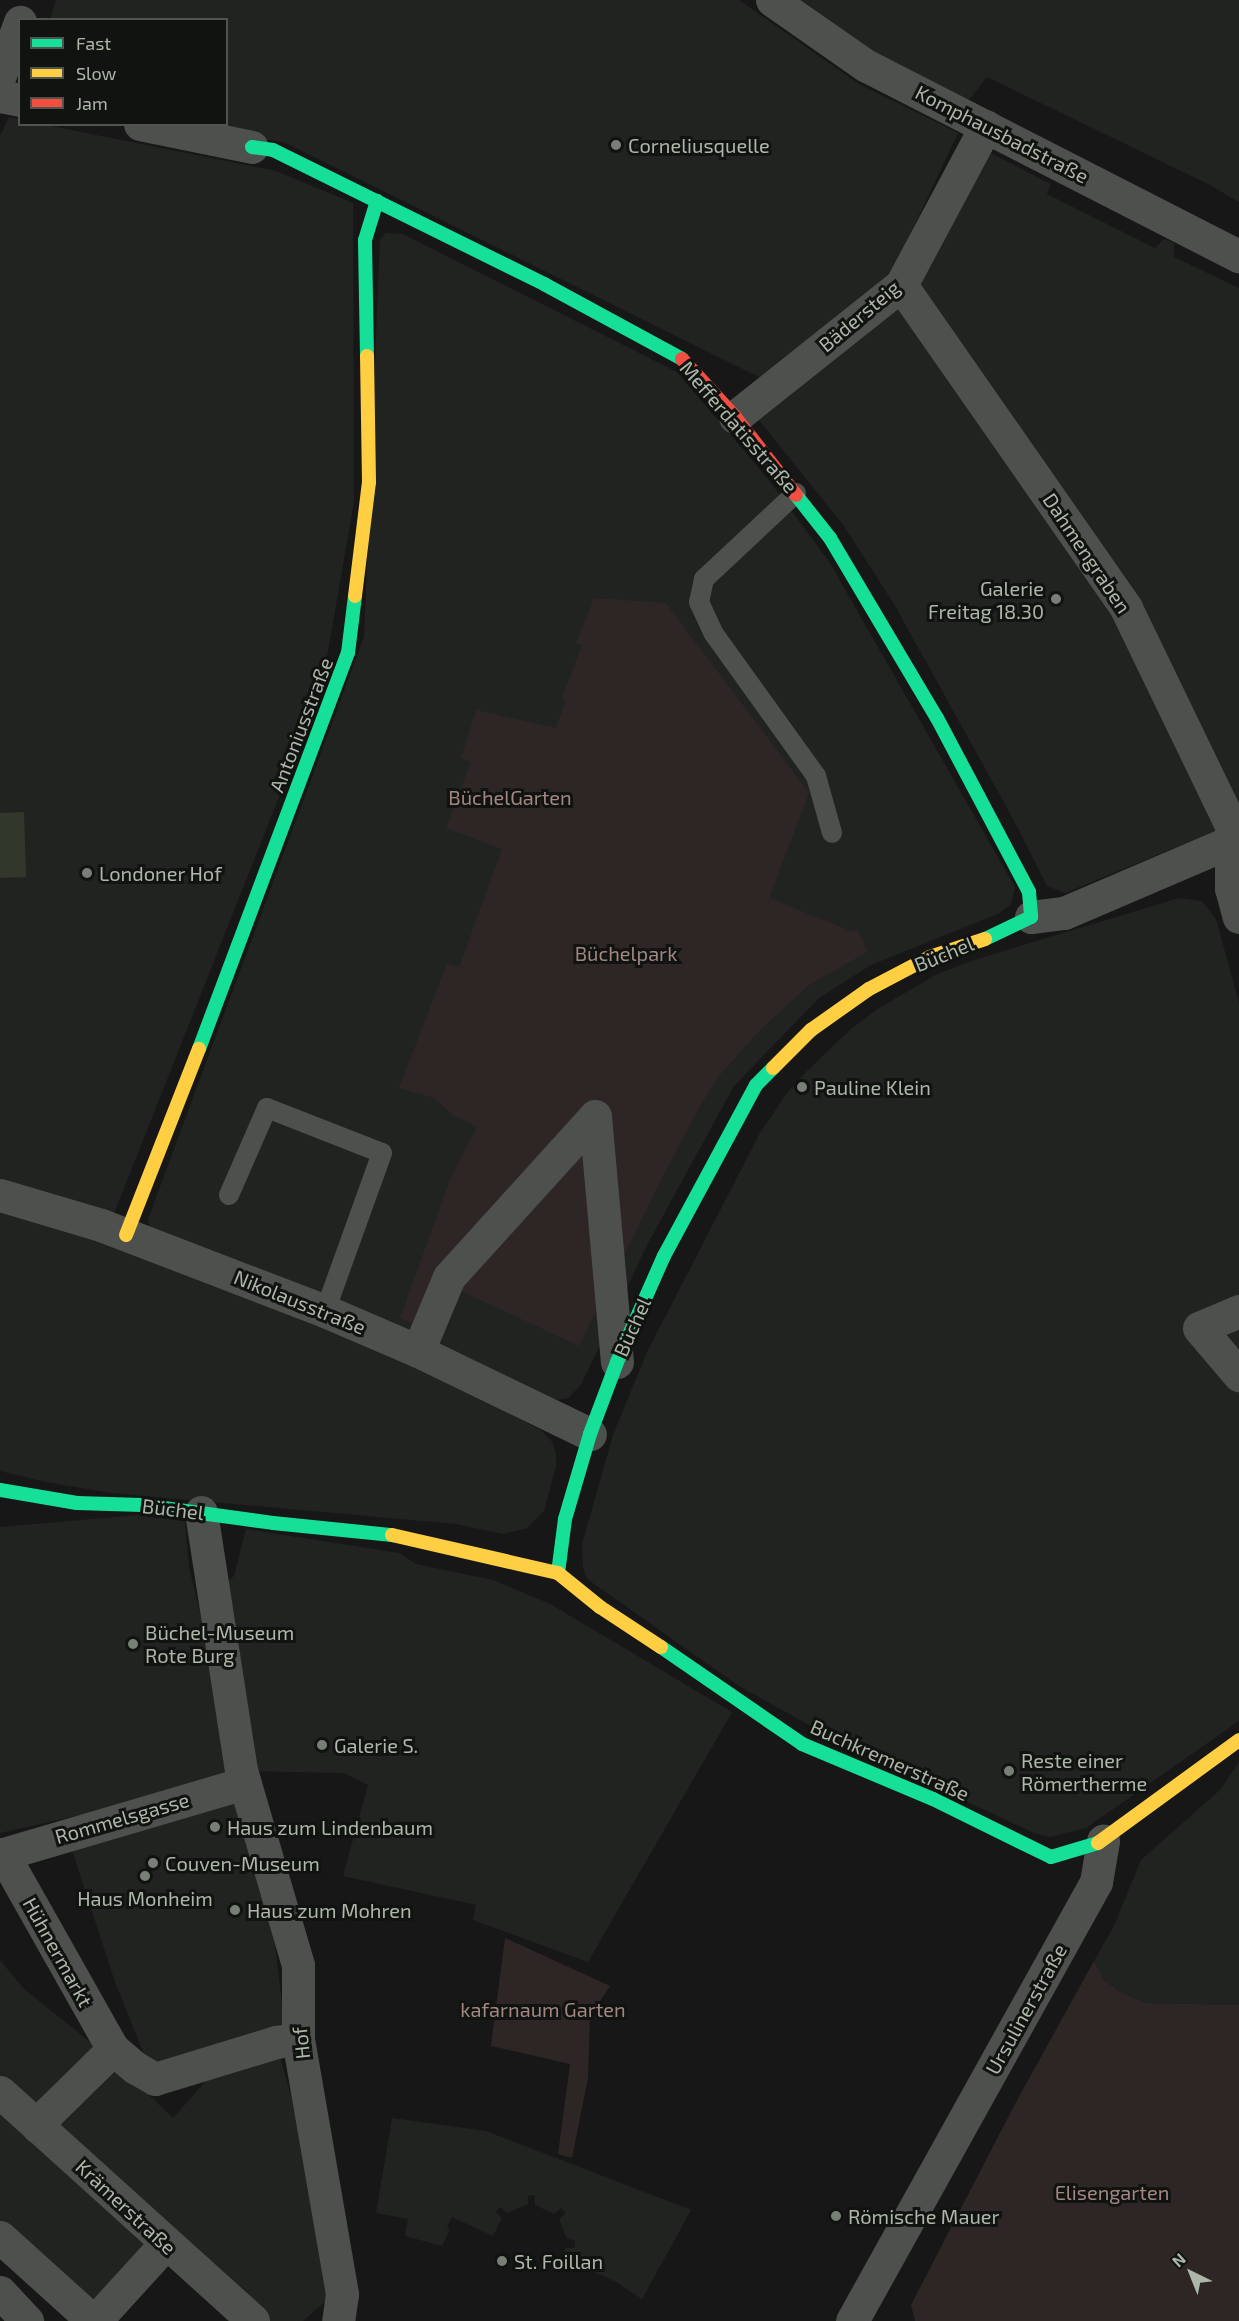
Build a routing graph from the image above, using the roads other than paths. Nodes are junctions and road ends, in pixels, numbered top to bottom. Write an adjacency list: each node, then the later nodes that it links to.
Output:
1 (28, 0): 3 (street)
2 (772, 0): 9 (street, Komphausbadstraße)
3 (21, 18)
4 (18, 26): 5 (street)
5 (0, 75)
6 (0, 96): 7 (street)
7 (18, 100)
8 (150, 126): 10 (street, Mefferdatisstraße)
9 (986, 126): 12 (street, Komphausbadstraße); 13 (street, Bädersteig)
10 (252, 147): 11 (street, Mefferdatisstraße)
11 (377, 201): 14 (street, Mefferdatisstraße); 22 (street, Antoniusstraße)
12 (1239, 256)
13 (901, 285): 14 (street, Bädersteig); 17 (street, Dahmengraben)
14 (735, 417): 15 (street, Mefferdatisstraße)
15 (796, 493): 16 (lane); 18 (street, Mefferdatisstraße)
16 (832, 833)
17 (1235, 840): 18 (street, Büchel); 19 (street, Dahmengraben)
18 (1031, 917): 26 (street, Büchel)
19 (1239, 917)
20 (229, 1195): 23 (lane)
21 (0, 1196): 22 (street, Nikolausstraße)
22 (126, 1234): 23 (street, Nikolausstraße)
23 (325, 1311): 25 (street, Nikolausstraße)
24 (1239, 1311): 27 (street)
25 (418, 1351): 26 (street); 28 (street, Nikolausstraße)
26 (617, 1362): 28 (street, Büchel)
27 (1239, 1375)
28 (590, 1434): 31 (street, Büchel)
29 (0, 1490): 30 (street, Büchel)
30 (201, 1512): 31 (street, Büchel); 33 (street, Hof)
31 (558, 1573): 34 (street, Buchkremerstraße)
32 (1239, 1740): 34 (street)
33 (243, 1777): 35 (street, Rommelsgasse); 36 (street, Hof)
34 (1103, 1841): 47 (street, Ursulinerstraße)
35 (1, 1854): 37 (street, Hühnermarkt)
36 (298, 2039): 37 (street); 46 (street, Hof)
37 (113, 2049): 39 (street)
38 (0, 2092): 39 (street, Krämerstraße)
39 (38, 2127): 41 (street, Krämerstraße)
40 (0, 2237): 44 (street)
41 (165, 2244): 44 (street); 45 (street, Krämerstraße)
42 (0, 2292): 43 (street)
43 (27, 2321)
44 (94, 2321)
45 (252, 2321)
46 (338, 2321)
47 (852, 2321)

